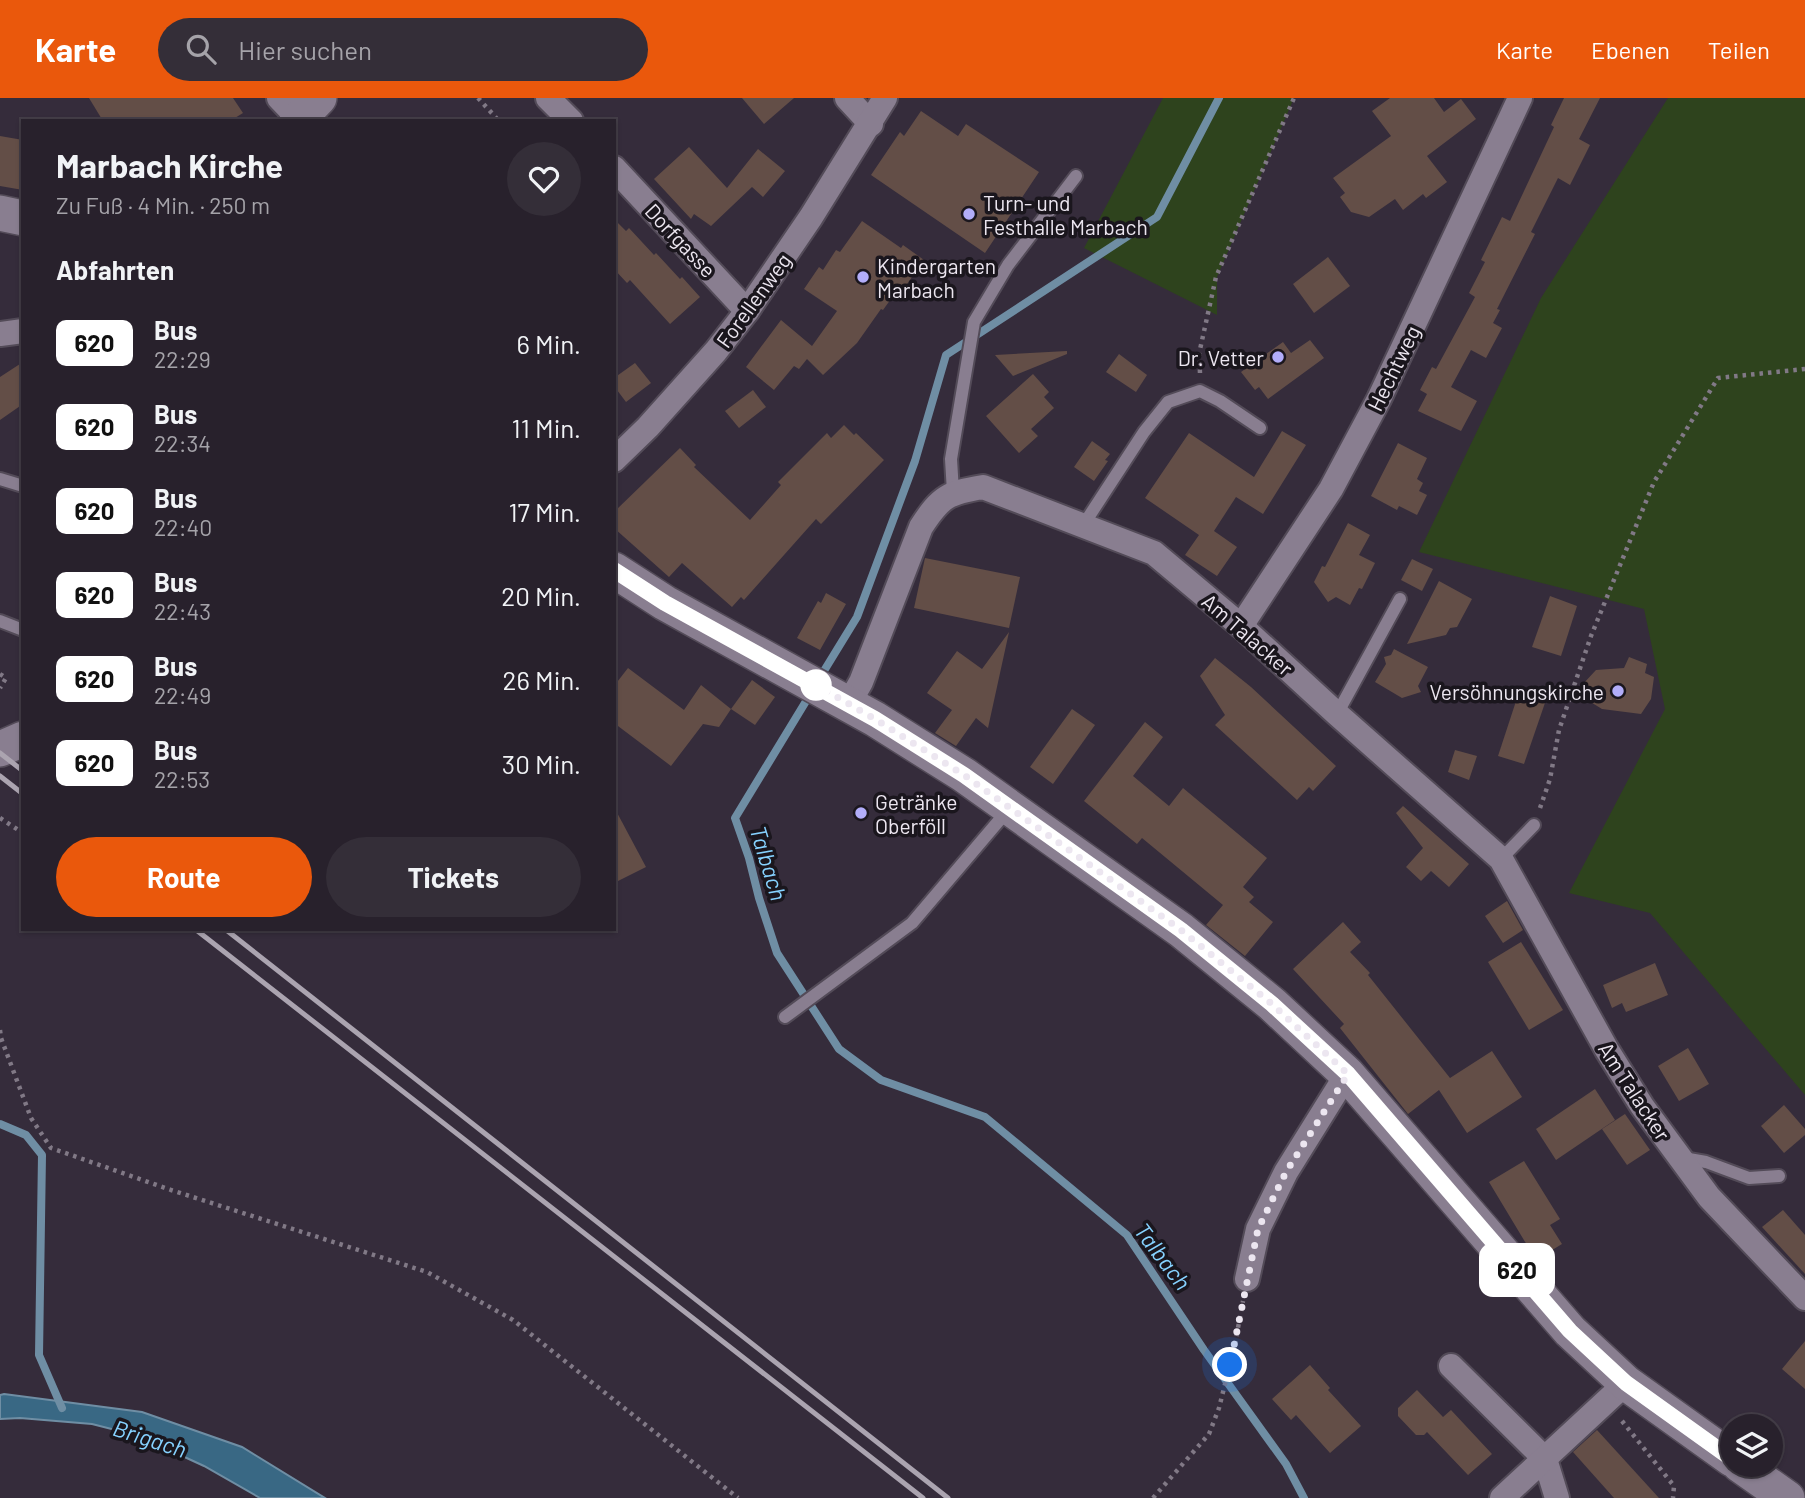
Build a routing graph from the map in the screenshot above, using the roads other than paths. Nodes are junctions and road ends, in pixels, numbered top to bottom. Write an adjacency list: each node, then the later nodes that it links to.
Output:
1 (548, 98): 5 (street)
2 (847, 98): 6 (street)
3 (886, 98): 6 (street, Forellenweg)
4 (1520, 98): 23 (street, Hechtweg)
5 (568, 119)
6 (871, 124): 11 (street, Forellenweg)
7 (616, 170): 11 (street, Dorfgasse)
8 (1076, 176): 18 (lane)
9 (0, 213): 10 (main road)
10 (21, 218)
11 (747, 311): 15 (street, Forellenweg)
12 (21, 331): 13 (street)
13 (0, 334)
14 (1260, 428): 19 (lane)
15 (616, 458)
16 (0, 479): 17 (lane)
17 (21, 485)
18 (953, 492): 19 (street, Am Talacker); 25 (street)
19 (1084, 524): 23 (street, Am Talacker)
20 (616, 571): 25 (main road)
21 (1400, 599): 26 (lane)
22 (0, 621): 24 (lane)
23 (1241, 626): 26 (street, Am Talacker)
24 (21, 629)
25 (825, 690): 29 (main road)
26 (1337, 714): 31 (street, Am Talacker)
27 (21, 739): 28 (main road)
28 (0, 749)
29 (1010, 807): 32 (lane); 33 (main road)
30 (1534, 825): 31 (lane)
31 (1501, 859): 34 (street, Am Talacker)
32 (789, 1014)
33 (1348, 1074): 36 (street); 39 (main road)
34 (1680, 1158): 35 (lane); 37 (street, Am Talacker)
35 (1779, 1176)
36 (1247, 1279)
37 (1805, 1298)
38 (1451, 1366): 41 (street)
39 (1616, 1392): 40 (main road); 41 (street)
40 (1720, 1452)
41 (1545, 1458): 43 (street); 44 (street)
42 (1757, 1477): 45 (main road)
43 (1502, 1498)
44 (1557, 1498)
45 (1787, 1498)

